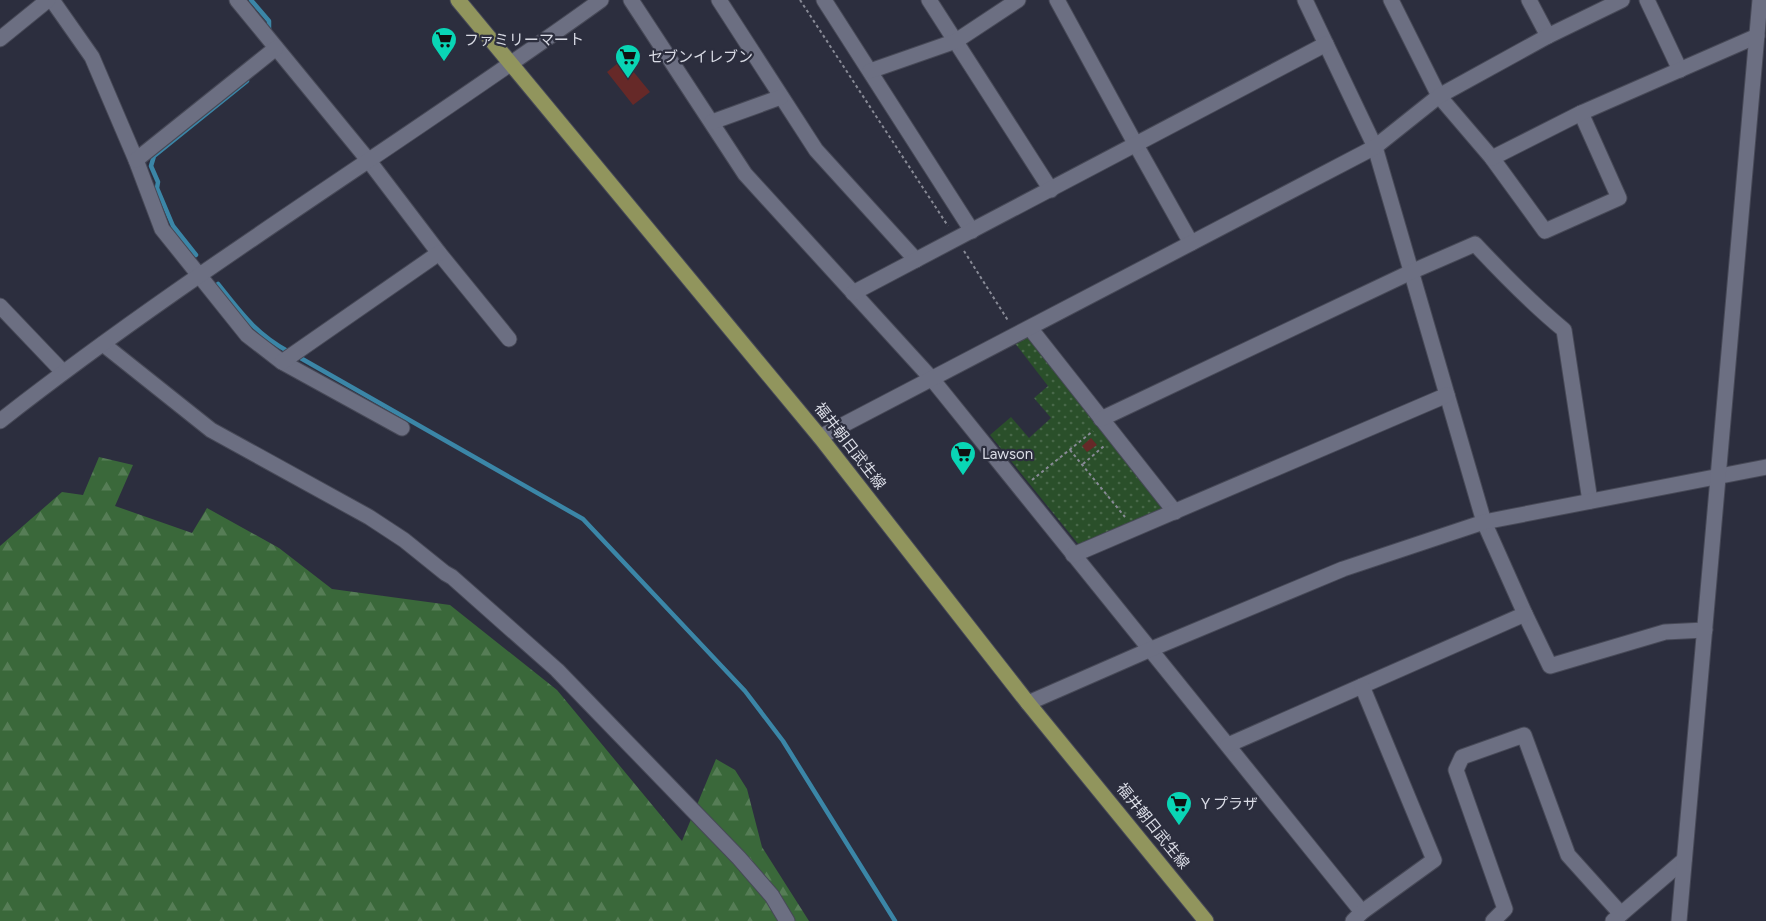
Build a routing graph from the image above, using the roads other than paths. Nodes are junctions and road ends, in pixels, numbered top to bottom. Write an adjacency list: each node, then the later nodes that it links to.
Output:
1 (50, 0): 19 (street); 33 (street)
2 (237, 0): 22 (street)
3 (458, 0): 23 (main road, 福井朝日武生線)
4 (601, 0): 23 (street)
5 (632, 0): 29 (street)
6 (718, 0): 27 (street)
7 (824, 0): 24 (street)
8 (929, 0): 20 (street)
9 (1018, 0): 20 (street)
10 (1058, 0): 30 (street)
11 (1305, 0): 21 (street)
12 (1391, 0): 26 (street)
13 (1529, 0): 17 (street)
14 (1622, 0): 17 (street)
15 (1647, 0): 25 (street)
16 (1760, 0): 18 (street)
17 (1548, 36): 26 (street)
18 (1757, 36): 25 (street); 56 (street)
19 (0, 39)
20 (956, 41): 24 (street); 35 (street)
21 (1326, 44): 30 (street); 31 (street)
22 (276, 48): 33 (street); 34 (street)
23 (512, 64): 34 (street); 54 (main road, 福井朝日武生線)
24 (870, 70): 36 (street)
25 (1680, 70): 28 (street)
26 (1440, 96): 31 (street); 32 (street)
27 (781, 97): 29 (street); 39 (street)
28 (1581, 113): 32 (street); 32 (street)
29 (712, 122): 42 (street)
30 (1136, 145): 35 (street); 37 (street)
31 (1375, 147): 37 (street); 40 (street)
32 (1492, 158)
33 (136, 160): 41 (street)
34 (369, 161): 38 (street); 41 (street)
35 (1051, 190): 36 (street)
36 (972, 231): 39 (street)
37 (1191, 243): 44 (street)
38 (439, 253): 45 (street); 47 (street)
39 (916, 260): 42 (street)
40 (1411, 272): 50 (street); 52 (street); 57 (street)
41 (199, 276): 46 (street); 47 (street)
42 (853, 293): 49 (street)
43 (0, 306): 48 (street)
44 (1023, 331): 49 (street); 52 (street)
45 (509, 339)
46 (103, 344): 48 (street); 70 (street)
47 (282, 362): 53 (street)
48 (63, 372): 51 (street)
49 (932, 379): 54 (street); 60 (street)
50 (1447, 395): 58 (street); 59 (street)
51 (0, 421)
52 (1098, 424): 58 (street)
53 (402, 428)
54 (820, 437): 65 (main road, 福井朝日武生線)
55 (1766, 467): 56 (street)
56 (1717, 477): 57 (street); 62 (street)
57 (1590, 501): 59 (street)
58 (1174, 512): 60 (street)
59 (1484, 522): 61 (street); 63 (street)
60 (1073, 555): 63 (street)
61 (1525, 614): 62 (street); 64 (street)
62 (1705, 630): 67 (street)
63 (1149, 650): 65 (street); 66 (street)
64 (1362, 686): 66 (street); 68 (street)
65 (1028, 703): 71 (main road, 福井朝日武生線)
66 (1228, 745): 68 (street)
67 (1684, 860): 69 (street); 73 (street)
68 (1357, 916)
69 (1617, 917): 72 (street)
70 (787, 921)
71 (1206, 921)
72 (1493, 921)
73 (1679, 921)

